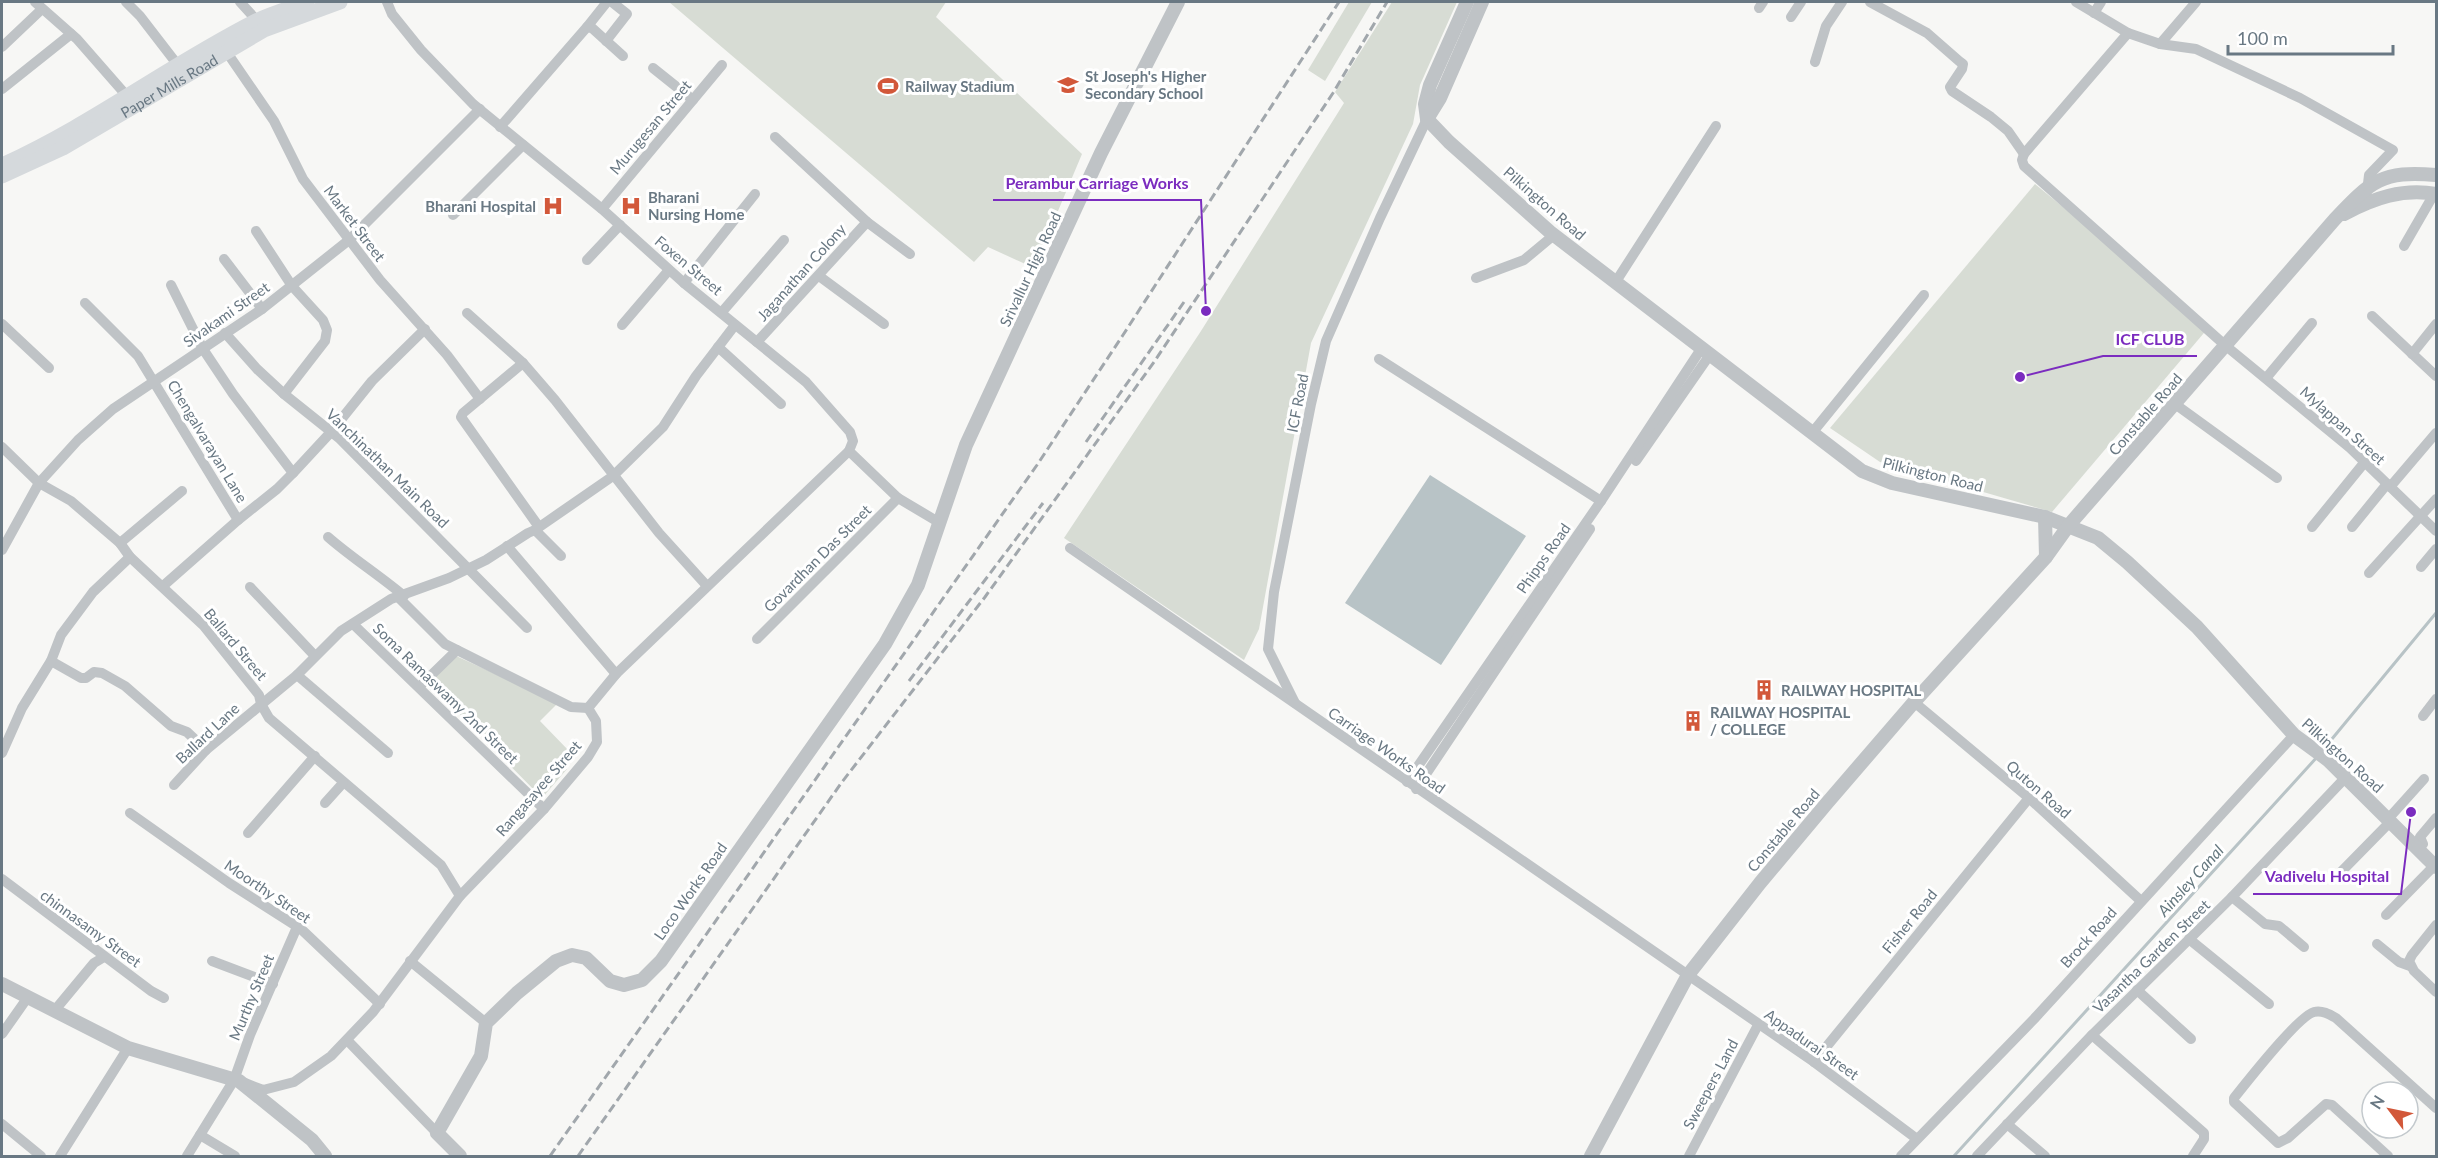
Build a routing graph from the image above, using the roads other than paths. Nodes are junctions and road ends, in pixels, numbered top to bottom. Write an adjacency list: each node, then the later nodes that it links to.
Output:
1 (126, 2): 30 (street)
2 (240, 2): 20 (street)
3 (308, 2): 20 (main road, Paper Mills Road)
4 (340, 2): 20 (main road, Paper Mills Road)
5 (387, 2): 36 (street, Foxen Street)
6 (607, 2): 21 (street)
7 (612, 2): 24 (street)
8 (1178, 2): 118 (street, Srivallur High Road)
9 (1467, 2): 37 (street)
10 (1482, 2): 37 (street)
11 (1802, 2): 19 (street)
12 (1842, 2): 29 (street)
13 (1870, 2): 42 (street, Mylappan Street)
14 (2076, 2): 18 (street)
15 (2101, 2): 18 (street)
16 (2196, 2): 25 (street)
17 (39, 5): 23 (street); 26 (street)
18 (2094, 13): 22 (street)
19 (1791, 17)
20 (264, 22): 27 (main road, Paper Mills Road); 30 (main road)
21 (587, 27): 24 (street); 39 (street)
22 (2128, 33): 25 (street); 42 (street)
23 (71, 34): 33 (street); 34 (street)
24 (606, 41): 28 (street)
25 (2160, 44): 46 (street, Constable Road)
26 (2, 47)
27 (226, 51): 45 (main road, Paper Mills Road); 57 (street, Market Street)
28 (623, 56)
29 (1815, 62)
30 (177, 64): 34 (main road)
31 (722, 65): 35 (street, Murugesan Street)
32 (653, 68): 35 (street)
33 (2, 89)
34 (126, 95): 43 (main road)
35 (693, 100): 50 (street, Murugesan Street)
36 (480, 109): 39 (street, Foxen Street); 57 (street, Sivakami Street)
37 (1427, 119): 56 (street, Pilkington Road); 152 (street, ICF Road)
38 (1716, 126): 67 (street)
39 (500, 127): 41 (street, Foxen Street)
40 (775, 137): 53 (street)
41 (523, 145): 50 (street, Foxen Street); 51 (street)
42 (2024, 154): 85 (street, Mylappan Street)
43 (2, 165)
44 (2436, 175): 46 (street, Constable Road)
45 (2, 176)
46 (2366, 186): 49 (street); 52 (street, Constable Road)
47 (755, 194): 66 (street)
48 (2435, 194): 49 (street); 59 (street)
49 (2369, 202): 52 (street)
50 (602, 209): 54 (street, Foxen Street)
51 (453, 216)
52 (2335, 219): 85 (street, Constable Road)
53 (867, 222): 60 (street); 64 (street, Jaganathan Colony)
54 (620, 225): 62 (street); 63 (street, Foxen Street)
55 (256, 231): 69 (street)
56 (1554, 235): 65 (street); 67 (street, Pilkington Road)
57 (349, 240): 69 (street, Sivakami Street); 82 (street, Market Street)
58 (784, 240): 73 (street)
59 (2404, 246)
60 (910, 254)
61 (224, 260): 72 (street)
62 (587, 260)
63 (669, 270): 66 (street, Foxen Street); 80 (street)
64 (819, 276): 78 (street); 84 (street, Jaganathan Colony)
65 (1476, 278)
66 (684, 283): 73 (street, Foxen Street)
67 (1615, 283): 88 (street, Pilkington Road)
68 (171, 285): 87 (street)
69 (292, 286): 72 (street, Sivakami Street); 96 (street)
70 (1924, 295): 101 (street)
71 (85, 303): 95 (street, Chengalvarayan Lane)
72 (262, 309): 83 (street, Sivakami Street)
73 (722, 312): 81 (street, Foxen Street)
74 (467, 313): 91 (street)
75 (2372, 316): 89 (street)
76 (2312, 323): 94 (street)
77 (2, 324): 92 (street)
78 (884, 324)
79 (2436, 324): 89 (street)
80 (622, 325)
81 (735, 325): 84 (street, Foxen Street); 86 (street, Ballard Lane)
82 (425, 329): 97 (street, Market Street); 100 (street)
83 (225, 333): 87 (street, Sivakami Street); 96 (street, Vanchinathan Main Road)
84 (757, 342): 104 (street, Foxen Street)
85 (2226, 346): 94 (street, Mylappan Street); 99 (street, Constable Road)
86 (718, 347): 98 (street); 107 (street, Ballard Lane)
87 (203, 349): 95 (street, Sivakami Street); 106 (street)
88 (1705, 352): 101 (street, Pilkington Road); 114 (street, Phipps Road); 164 (street, Phipps Road)
89 (2412, 354): 93 (street)
90 (1379, 359): 114 (street)
91 (523, 363): 97 (street); 107 (street)
92 (49, 368)
93 (2436, 376)
94 (2266, 377): 105 (street, Mylappan Street)
95 (155, 382): 109 (street, Sivakami Street); 117 (street, Chengalvarayan Lane)
96 (284, 394): 100 (street, Vanchinathan Main Road)
97 (480, 399): 122 (street)
98 (781, 404)
99 (2175, 404): 108 (street); 119 (street, Constable Road)
100 (331, 432): 106 (street); 134 (street, Vanchinathan Main Road)
101 (1812, 433): 116 (street, Pilkington Road)
102 (2436, 433): 110 (street)
103 (2, 447): 109 (street, Ballard Street)
104 (849, 450): 112 (street); 137 (street)
105 (2364, 463): 110 (street, Mylappan Street); 120 (street)
106 (293, 473): 117 (street)
107 (613, 476): 122 (street, Ballard Lane); 137 (street)
108 (2277, 478)
109 (39, 483): 125 (street, Ballard Street); 129 (street, Sivakami Street)
110 (2389, 486): 115 (street, Mylappan Street); 121 (street)
111 (182, 491): 125 (street)
112 (898, 498): 118 (street); 142 (street, Govardhan Das Street)
113 (2436, 499): 115 (street)
114 (1601, 501): 164 (street, Phipps Road)
115 (2421, 516): 123 (street, Mylappan Street); 135 (street)
116 (2045, 517): 119 (street, Pilkington Road); 132 (street)
117 (238, 520): 136 (street, Chengalvarayan Lane)
118 (940, 523): 199 (street, Loco Works Road)
119 (2069, 525): 132 (street, Constable Road); 155 (street, Pilkington Road)
120 (2312, 527)
121 (2352, 527)
122 (537, 529): 126 (street, Ballard Lane); 130 (street)
123 (2436, 531)
124 (328, 537): 139 (street)
125 (120, 543): 131 (street, Ballard Street)
126 (507, 546): 134 (street, Ballard Lane); 146 (street)
127 (1070, 548): 152 (street, Carriage Works Road)
128 (2436, 549): 133 (street)
129 (2, 550)
130 (561, 556)
131 (130, 557): 136 (street, Ballard Street); 145 (street)
132 (2046, 557): 150 (street, Constable Road)
133 (2421, 567)
134 (469, 568): 139 (street, Ballard Lane); 141 (street, Vanchinathan Main Road)
135 (2369, 573)
136 (163, 586): 151 (street, Ballard Street)
137 (707, 586): 146 (street)
138 (250, 587): 144 (street)
139 (401, 596): 140 (street, Ballard Lane); 143 (street)
140 (353, 624): 144 (street, Ballard Lane); 148 (street, Soma Ramaswamy 2nd Street)
141 (527, 628)
142 (758, 639)
143 (457, 650): 148 (street); 153 (street)
144 (315, 656): 147 (street, Ballard Lane)
145 (51, 661): 156 (street); 157 (street)
146 (616, 674): 153 (street)
147 (297, 675): 151 (street, Ballard Lane); 158 (street)
148 (418, 687): 167 (street, Soma Ramaswamy 2nd Street)
149 (2436, 699): 154 (street)
150 (1914, 702): 165 (street, Quton Road); 189 (street, Constable Road)
151 (261, 704): 156 (street, Ballard Lane); 159 (street, Ballard Street)
152 (1296, 705): 164 (street, Carriage Works Road)
153 (588, 708): 167 (street, Rangasayee Street)
154 (2423, 716)
155 (2294, 735): 160 (street, Pilkington Road); 178 (street, Brock Road)
156 (206, 750): 163 (street, Ballard Lane)
157 (2, 753)
158 (388, 753)
159 (315, 756): 162 (street, Ballard Street); 171 (street)
160 (2346, 777): 170 (street, Pilkington Road); 177 (street, Vasantha Garden Street)
161 (2424, 778): 170 (street)
162 (343, 783): 166 (street); 176 (street, Ballard Street)
163 (174, 785)
164 (1412, 785): 189 (street, Carriage Works Road)
165 (2029, 798): 178 (street, Quton Road); 206 (street, Fisher Road)
166 (325, 803)
167 (543, 808): 176 (street, Rangasayee Street)
168 (130, 813): 181 (street, Moorthy Street)
169 (2436, 818): 172 (street)
170 (2390, 820): 172 (street, Pilkington Road); 174 (street)
171 (248, 833)
172 (2418, 849): 173 (street, Pilkington Road)
173 (2436, 866): 179 (street)
174 (2340, 873)
175 (2, 879): 185 (street, chinnasamy Street)
176 (460, 896): 187 (street, Rangasayee Street)
177 (2232, 897): 182 (street, Vasantha Garden Street); 184 (street)
178 (2141, 901): 213 (street, Brock Road)
179 (2386, 915)
180 (2436, 926): 188 (street)
181 (297, 927): 191 (street, Murthy Street); 196 (street, Moorthy Street)
182 (2189, 939): 192 (street, Vasantha Garden Street); 197 (street)
183 (2377, 945): 188 (street)
184 (2304, 947)
185 (104, 957): 195 (street, chinnasamy Street); 198 (street)
186 (212, 961): 191 (street)
187 (410, 961): 196 (street, Rangasayee Street); 199 (street)
188 (2410, 966): 193 (street)
189 (1688, 975): 200 (street, Appadurai Street); 220 (street, Constable Road)
190 (2, 984): 194 (street)
191 (273, 984): 207 (street, Murthy Street)
192 (2137, 990): 202 (street, Vasantha Garden Street); 203 (street)
193 (2436, 992)
194 (28, 997): 198 (street); 201 (street)
195 (164, 998)
196 (380, 1004): 204 (street, Rangasayee Street)
197 (2269, 1005)
198 (55, 1010): 205 (street)
199 (486, 1023): 211 (street)
200 (1758, 1024): 206 (street, Appadurai Street); 221 (street, Sweepers Land)
201 (2, 1034)
202 (2092, 1035): 210 (street, Vasantha Garden Street); 225 (street)
203 (2191, 1039)
204 (347, 1040): 207 (street, Rangasayee Street); 211 (street)
205 (129, 1048): 207 (street); 215 (street)
206 (1814, 1062): 213 (street, Appadurai Street)
207 (237, 1080): 212 (street, Murthy Street); 218 (street)
208 (2436, 1108): 226 (street)
209 (2, 1124): 214 (street)
210 (2007, 1124): 223 (street, Vasantha Garden Street); 224 (street)
211 (437, 1133): 219 (street)
212 (200, 1135): 216 (street, Murthy Street); 217 (street)
213 (1917, 1139): 222 (street, Brock Road)
214 (42, 1156)
215 (60, 1156)
216 (187, 1156)
217 (235, 1156)
218 (325, 1156)
219 (460, 1156)
220 (1591, 1156)
221 (1689, 1156)
222 (1901, 1156)
223 (1977, 1156)
224 (2045, 1156)
225 (2193, 1156)
226 (2388, 1156)

